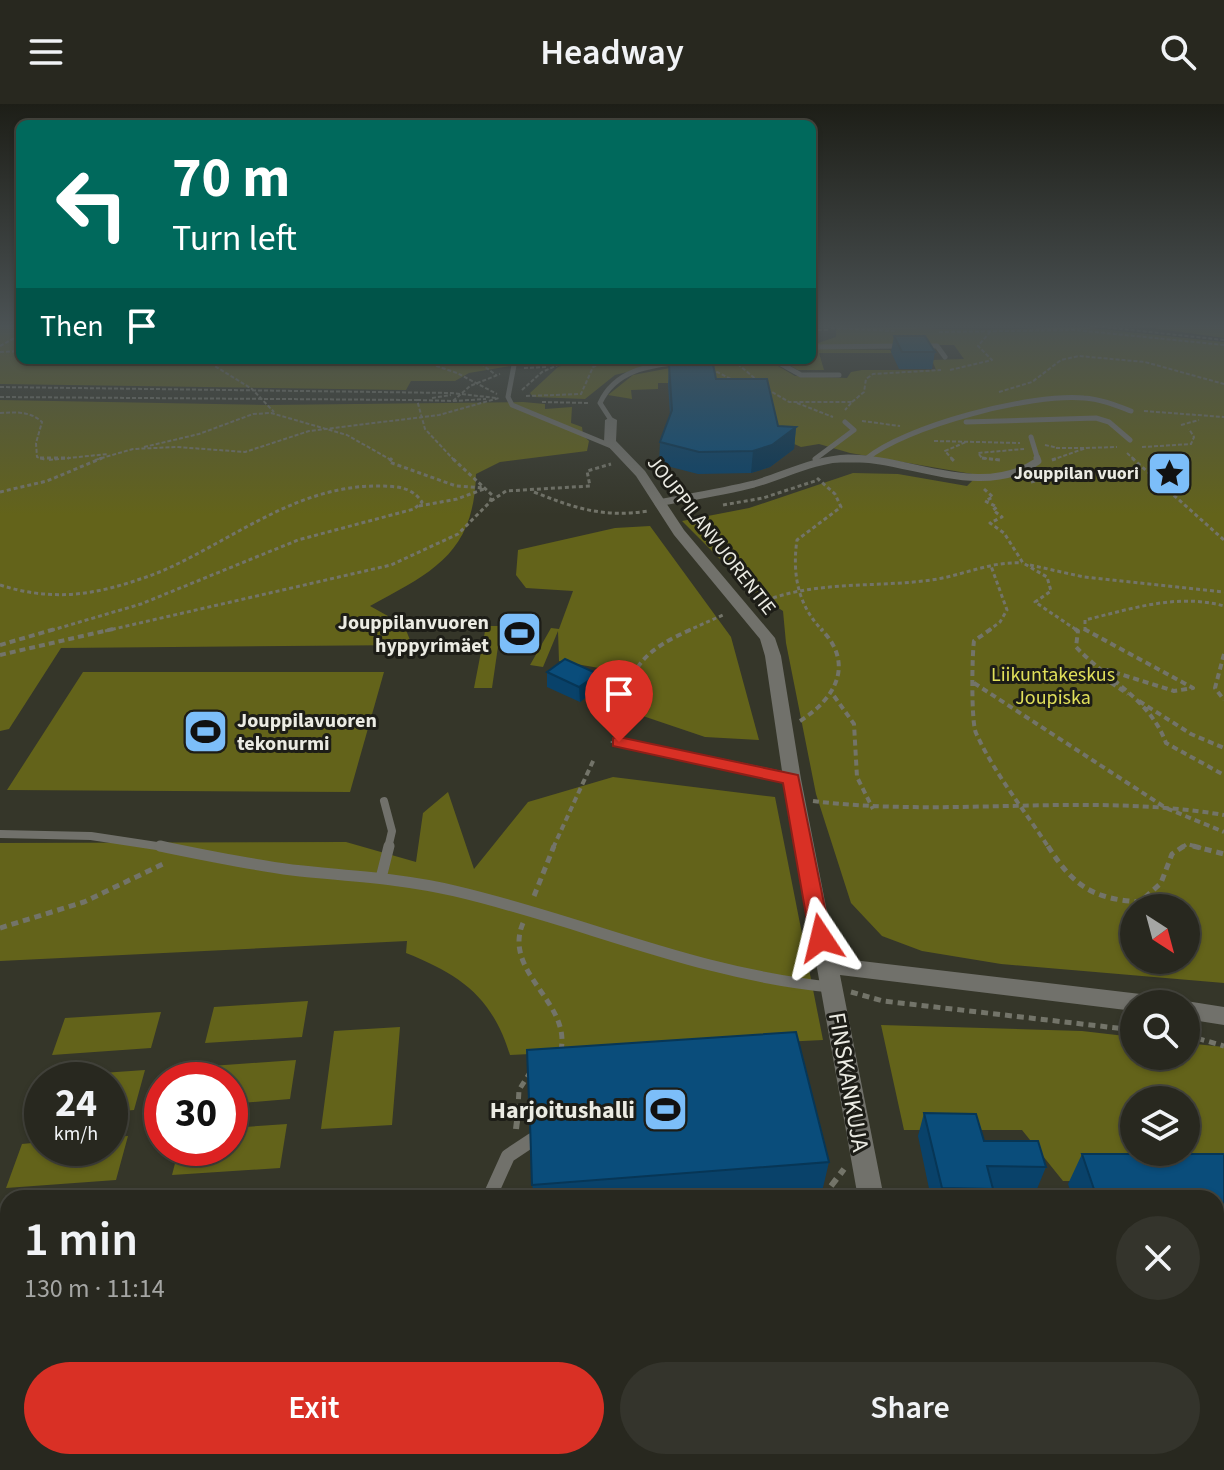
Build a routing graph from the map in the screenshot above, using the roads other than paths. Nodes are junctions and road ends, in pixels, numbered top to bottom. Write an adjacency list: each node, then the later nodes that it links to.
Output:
1 (511, 388): 9 (lane)
2 (611, 388): 4 (lane)
3 (1131, 411): 6 (lane)
4 (611, 420): 9 (street)
5 (847, 423): 11 (lane)
6 (943, 425): 8 (lane); 10 (lane)
7 (1032, 440): 10 (lane)
8 (1130, 440)
9 (616, 448): 12 (street, JOUPPILANVUORENTIE)
10 (866, 459): 11 (lane)
11 (812, 461): 12 (lane)
12 (656, 506): 14 (street, JOUPPILANVUORENTIE)
13 (619, 742): 14 (street)
14 (792, 779): 18 (street, JOUPPILANVUORENTIE)
15 (384, 801): 17 (lane)
16 (0, 834): 17 (lane)
17 (381, 878): 18 (lane)
18 (828, 976): 19 (street); 24 (street, FINSKANKUJA)
19 (1120, 1001)
20 (1200, 1012): 21 (street)
21 (1224, 1016)
22 (532, 1140): 23 (lane)
23 (492, 1190)
24 (869, 1190)

